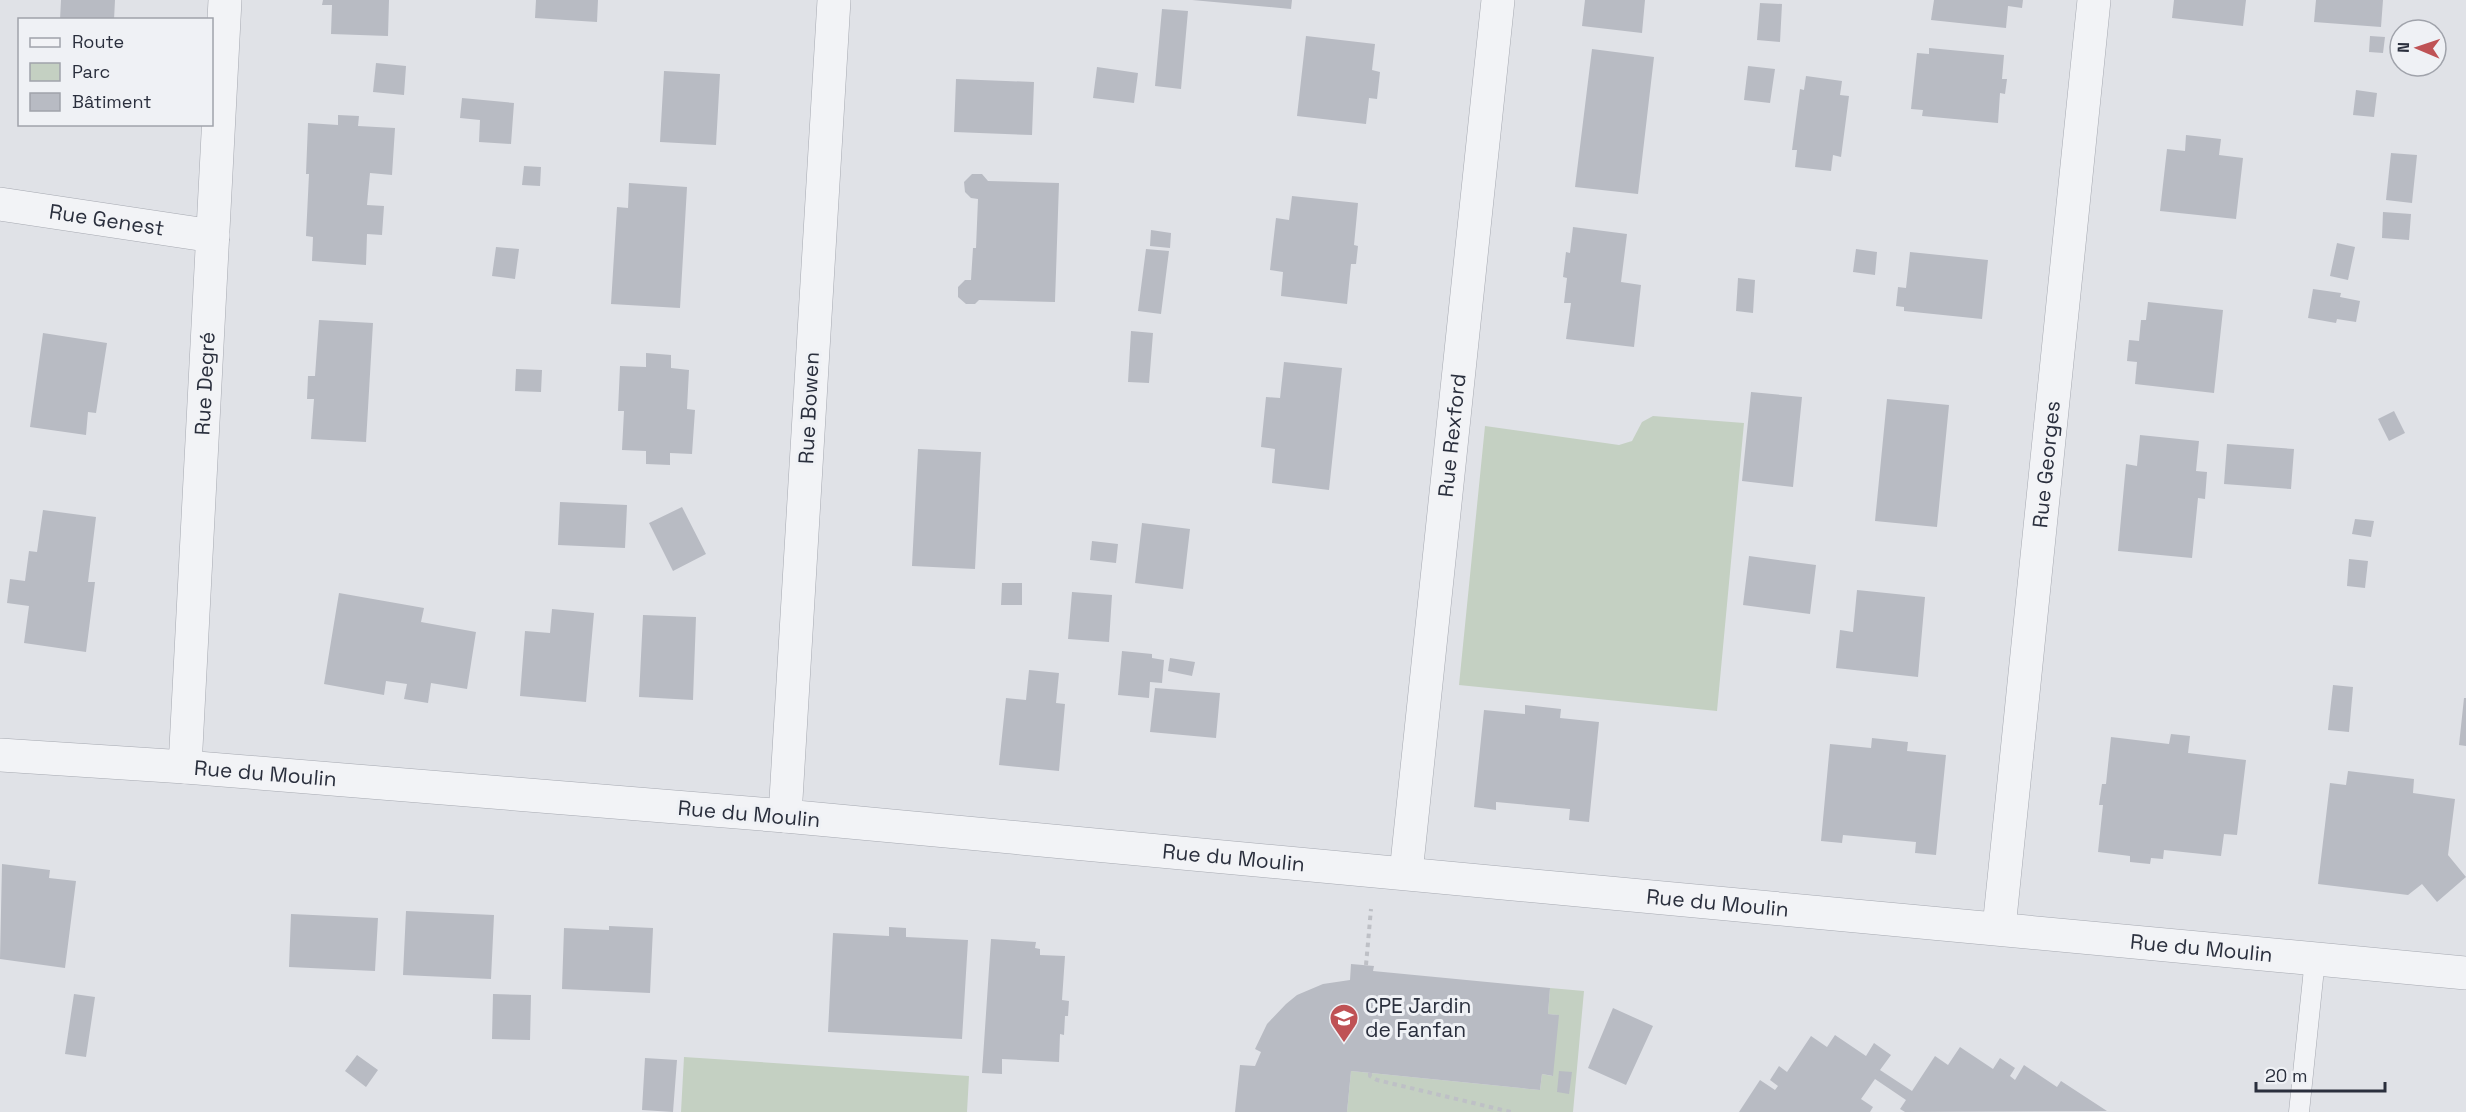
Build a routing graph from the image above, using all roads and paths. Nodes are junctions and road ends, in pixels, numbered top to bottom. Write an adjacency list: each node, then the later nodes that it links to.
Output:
1 (225, 0): 6 (street, Rue Degré)
2 (834, 0): 9 (street, Rue Bowen)
3 (1498, 0): 11 (street, Rue Rexford)
4 (2094, 0): 12 (street, Rue Georges)
5 (0, 204): 6 (street, Rue Genest)
6 (213, 236): 8 (street, Rue Degré)
7 (0, 754): 8 (street, Rue du Moulin)
8 (185, 766): 9 (street, Rue du Moulin)
9 (784, 816): 10 (street, Rue du Moulin)
10 (1374, 870): 11 (street, Rue du Moulin); 14 (path)
11 (1406, 873): 12 (street, Rue du Moulin)
12 (1999, 928): 13 (street, Rue du Moulin)
13 (2315, 959): 15 (street, Rue du Moulin); 18 (lane)
14 (1366, 965)
15 (2466, 973)
16 (1370, 1073): 17 (path)
17 (1511, 1112)
18 (2299, 1112)

